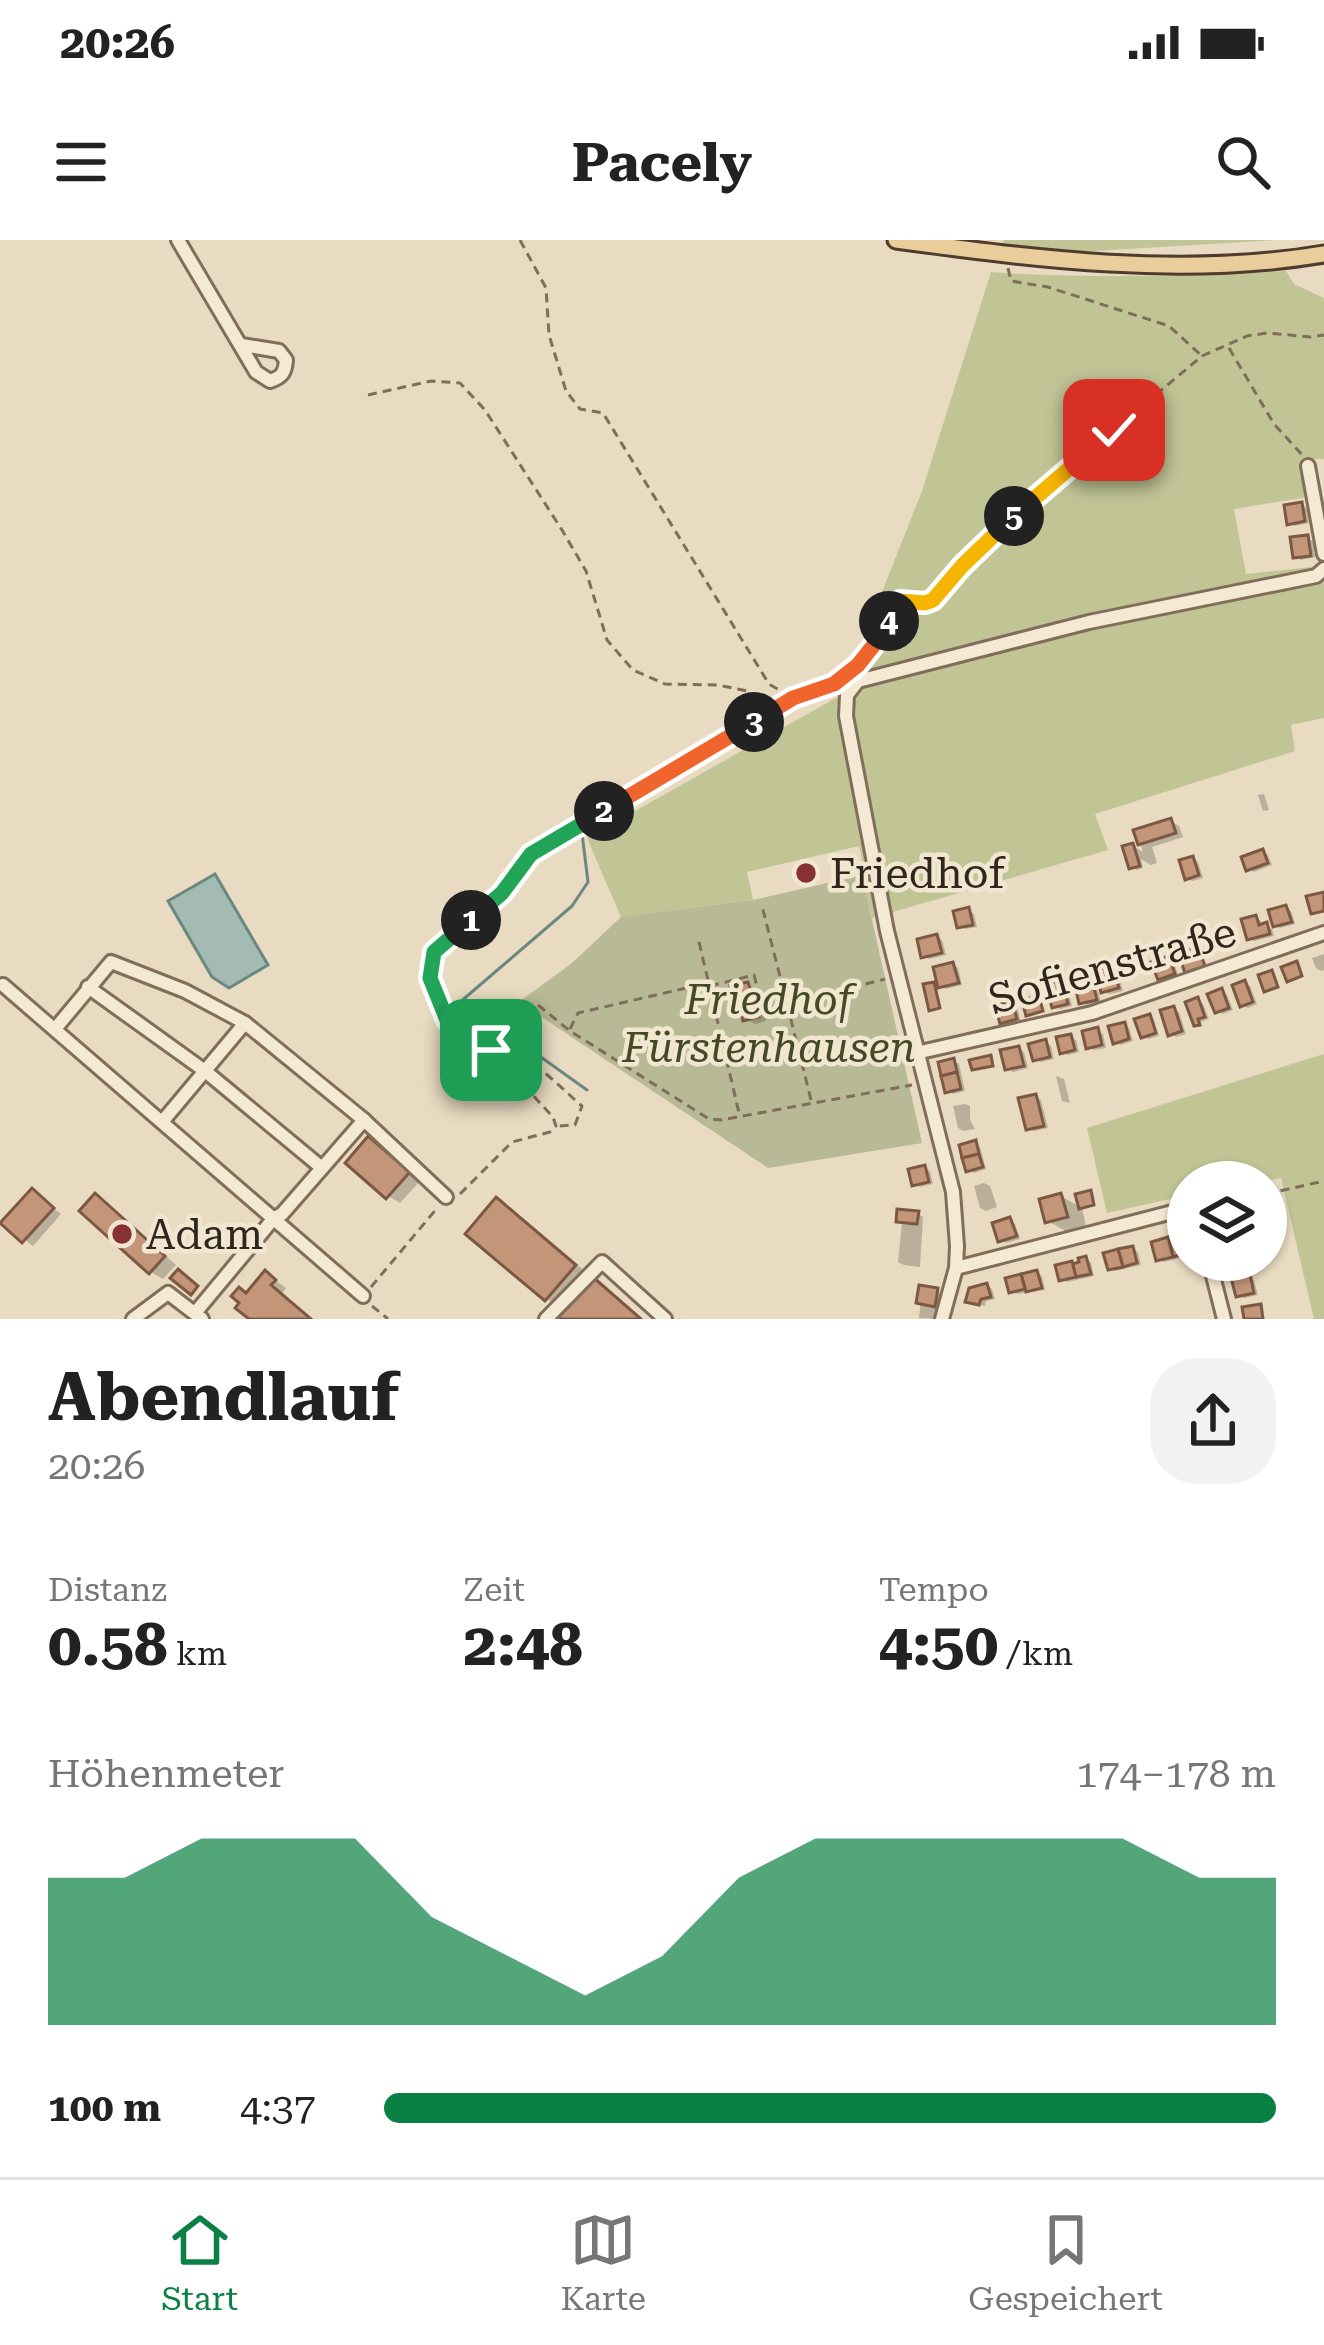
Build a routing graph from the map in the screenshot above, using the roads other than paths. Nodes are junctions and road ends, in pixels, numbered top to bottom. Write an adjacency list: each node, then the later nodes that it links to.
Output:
1 (178, 240): 4 (street)
2 (896, 240): 3 (main road)
3 (1324, 254)
4 (242, 345): 4 (street)
5 (1308, 466): 6 (street)
6 (1324, 554)
7 (1324, 569): 13 (street)
8 (1324, 933): 13 (street, Sofienstraße)
9 (3, 985): 12 (street)
10 (88, 987): 11 (street); 12 (street); 14 (street)
11 (244, 1023): 14 (street); 15 (street)
12 (55, 1029): 16 (street)
13 (916, 1052): 21 (street)
14 (205, 1071): 16 (street); 17 (street)
15 (364, 1120): 17 (street); 18 (street)
16 (162, 1122): 20 (street)
17 (322, 1168): 20 (street)
18 (453, 1195)
19 (1167, 1213): 21 (street)
20 (274, 1218): 23 (street); 24 (street)
21 (956, 1268): 28 (street)
22 (1214, 1281): 29 (street)
23 (363, 1296)
24 (198, 1316): 25 (street)
25 (133, 1319)
26 (546, 1319): 27 (street)
27 (665, 1319)
28 (942, 1319)
29 (1224, 1319)

